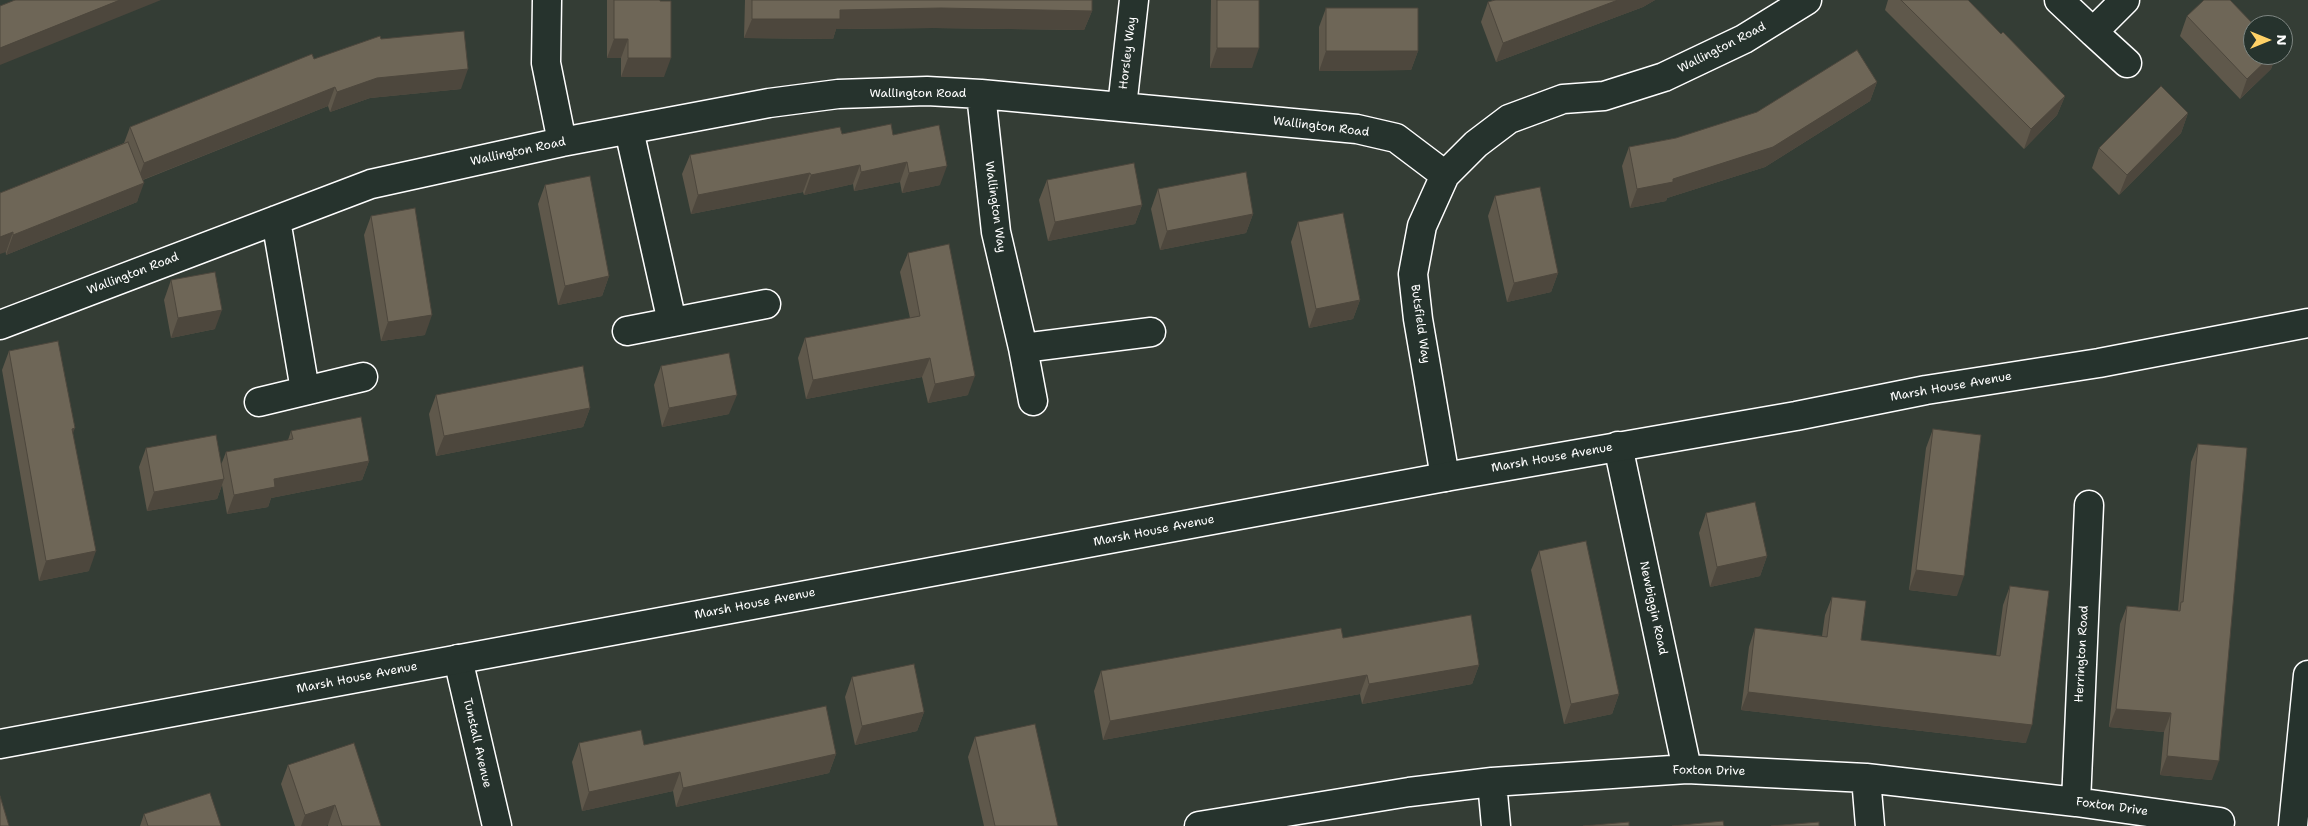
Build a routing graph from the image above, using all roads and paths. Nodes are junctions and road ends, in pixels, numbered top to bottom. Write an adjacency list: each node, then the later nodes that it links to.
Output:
1 (547, 0): 11 (street)
2 (1134, 0): 9 (street, Horsley Way)
3 (1807, 0): 12 (street, Wallington Road)
4 (2059, 0): 6 (street)
5 (2124, 0): 6 (street)
6 (2093, 32): 7 (street)
7 (2127, 63)
8 (981, 94): 9 (street, Wallington Road); 10 (street, Wallington Road); 20 (street, Wallington Way)
9 (1122, 107): 12 (street, Wallington Road)
10 (629, 130): 11 (street, Wallington Road); 15 (street)
11 (562, 142): 13 (street, Wallington Road)
12 (1445, 175): 26 (street, Butsfield Way)
13 (276, 220): 17 (street, Wallington Road); 22 (street)
14 (766, 304): 15 (street)
15 (672, 322): 18 (street)
16 (2308, 323): 25 (street, Marsh House Avenue)
17 (0, 325)
18 (627, 331)
19 (1151, 332): 20 (street)
20 (1023, 348): 23 (street, Wallington Way)
21 (363, 377): 22 (street)
22 (305, 390): 24 (street)
23 (1033, 401)
24 (259, 402)
25 (1618, 446): 26 (street, Marsh House Avenue); 31 (street, Newbiggin Road)
26 (1445, 477): 28 (street, Marsh House Avenue)
27 (2089, 505): 34 (street, Herrington Road)
28 (458, 659): 30 (street, Marsh House Avenue); 36 (street, Tunstall Avenue)
29 (2308, 675): 40 (street)
30 (0, 744)
31 (1687, 769): 32 (street, Foxton Drive); 33 (street, Foxton Drive)
32 (1866, 778): 34 (street, Foxton Drive); 39 (street)
33 (1492, 782): 37 (street, Foxton Drive); 38 (street)
34 (2076, 802): 35 (street, Foxton Drive)
35 (2220, 822)
36 (497, 826)
37 (1199, 826)
38 (1496, 826)
39 (1870, 826)
40 (2293, 826)

